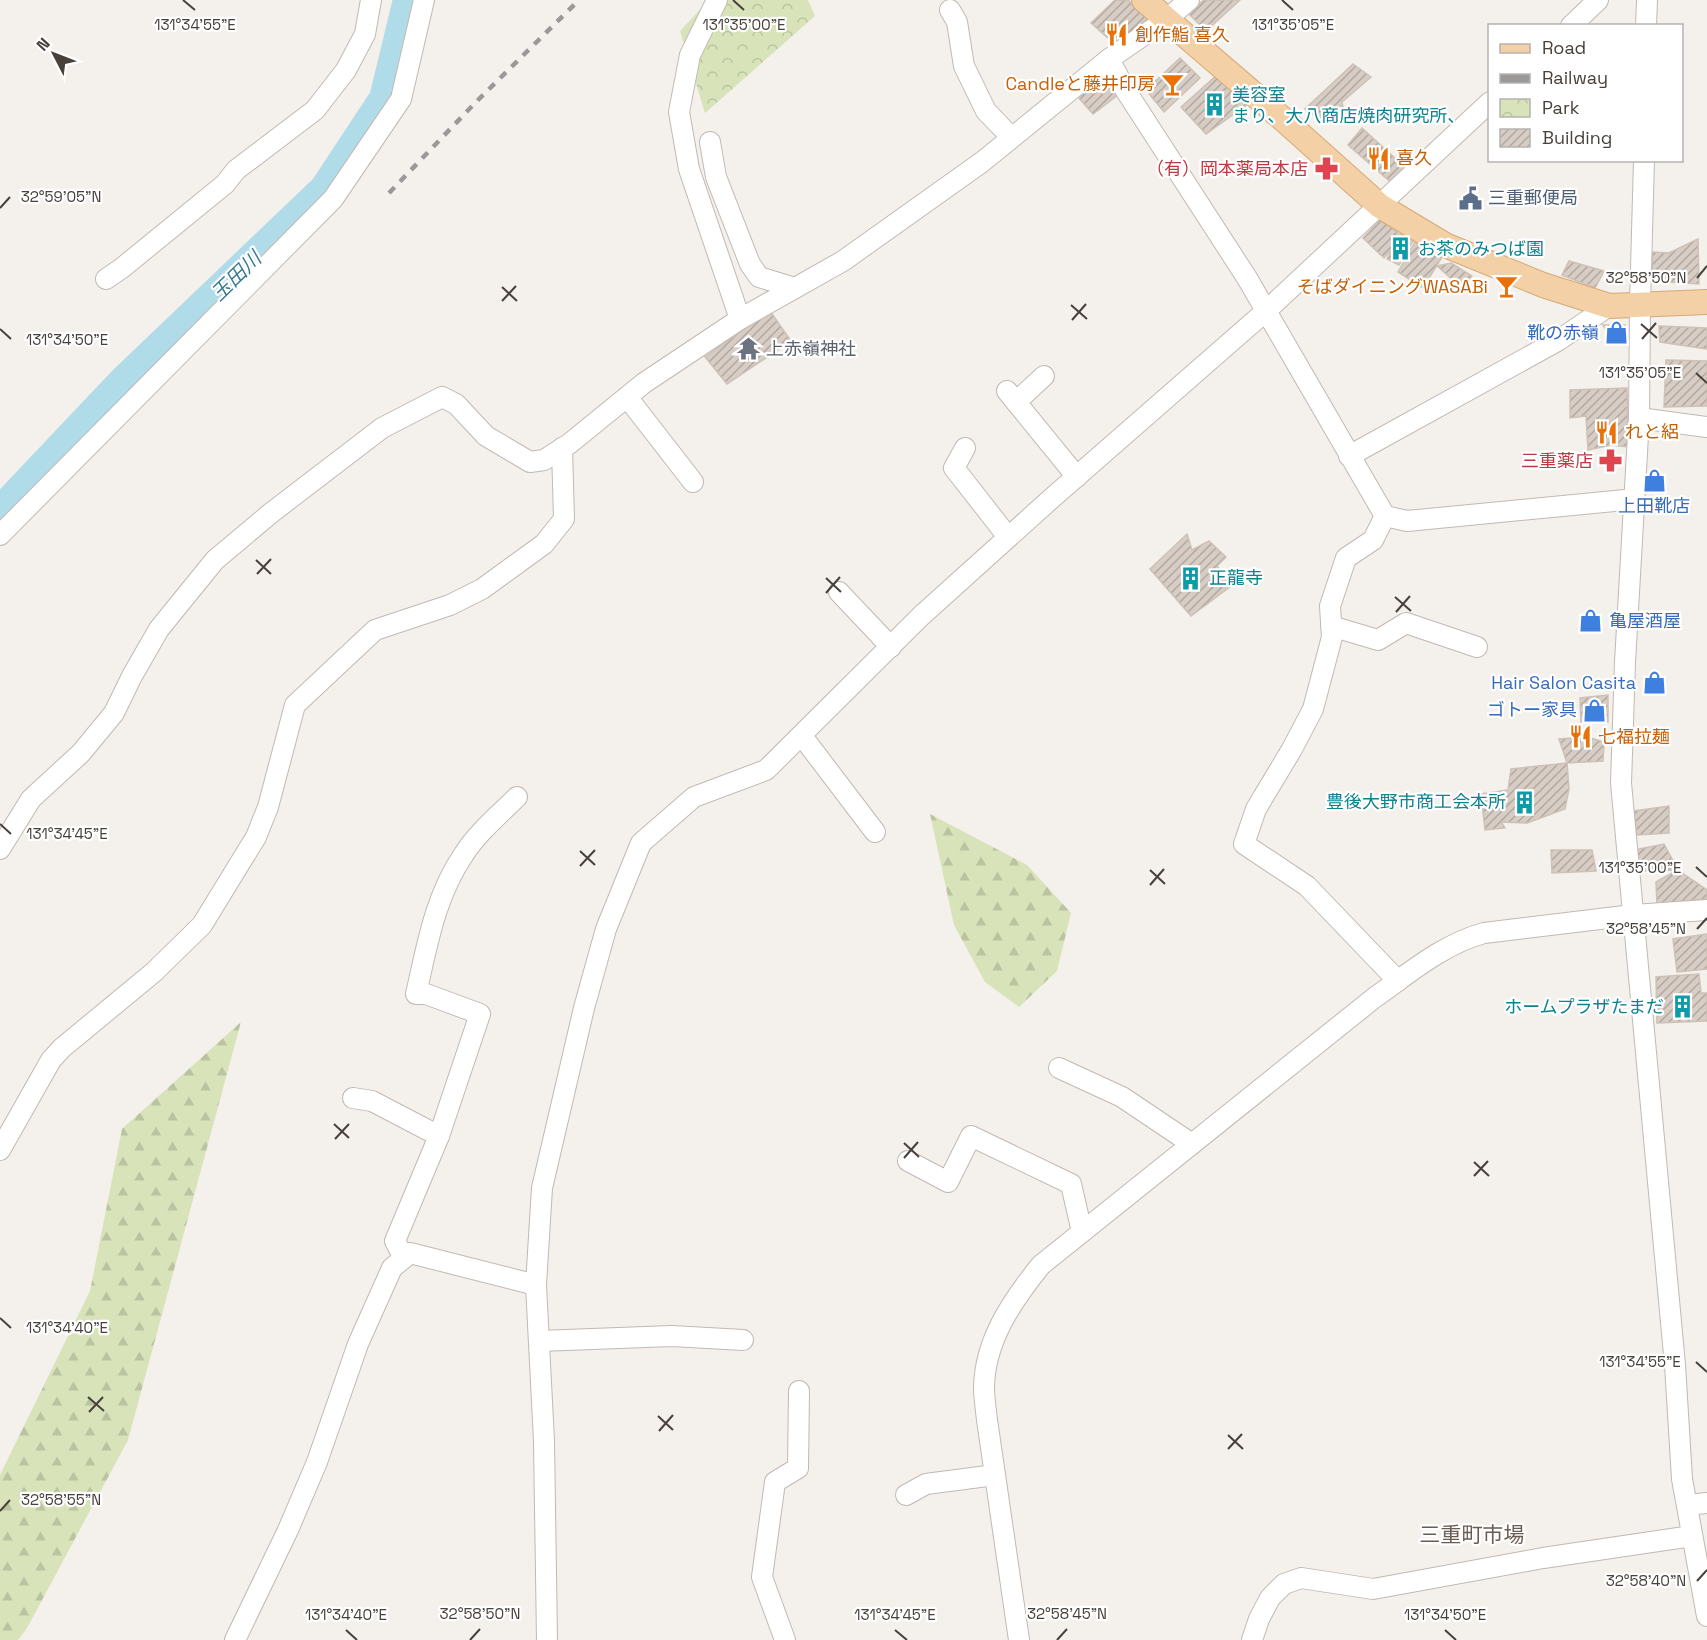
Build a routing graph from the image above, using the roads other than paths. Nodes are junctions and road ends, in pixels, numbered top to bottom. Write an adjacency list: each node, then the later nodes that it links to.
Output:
1 (371, 0): 18 (street)
2 (424, 0): 36 (street)
3 (717, 0): 24 (street)
4 (1144, 0): 9 (main road)
5 (1189, 0): 9 (street)
6 (1598, 0): 10 (street)
7 (1647, 0): 11 (street)
8 (950, 10): 14 (street)
9 (1166, 21): 12 (street); 17 (main road)
10 (1573, 24)
11 (1646, 24)
12 (1109, 59): 14 (street); 23 (street)
13 (1488, 104): 17 (street)
14 (1011, 137): 19 (street)
15 (710, 142): 19 (street)
16 (1644, 162): 21 (street)
17 (1380, 206): 22 (main road); 23 (street)
18 (106, 279)
19 (795, 288): 24 (street)
20 (1707, 302): 21 (main road)
21 (1640, 305): 22 (main road); 27 (street)
22 (1609, 306): 31 (street)
23 (1266, 311): 31 (street); 32 (street)
24 (740, 319): 26 (street)
25 (1044, 376): 32 (street)
26 (627, 397): 29 (street); 33 (street)
27 (1639, 418): 28 (street); 34 (street)
28 (1707, 427)
29 (562, 448): 45 (street); 53 (street)
30 (965, 448): 37 (street)
31 (1348, 456): 35 (street)
32 (1077, 477): 37 (street)
33 (693, 482)
34 (1635, 499): 35 (street); 47 (street)
35 (1385, 516): 39 (street)
36 (0, 536)
37 (1008, 537): 40 (street)
38 (838, 592): 40 (street)
39 (1331, 626): 41 (street); 48 (street)
40 (891, 647): 42 (street)
41 (1477, 647)
42 (802, 736): 44 (street); 57 (street)
43 (517, 797): 51 (street)
44 (875, 832)
45 (0, 849)
46 (1707, 910): 47 (street)
47 (1633, 915): 48 (street); 64 (street)
48 (1398, 981): 52 (street)
49 (1059, 1068): 52 (street)
50 (353, 1098): 51 (street)
51 (439, 1136): 56 (street)
52 (1192, 1144): 55 (street)
53 (0, 1149)
54 (908, 1161): 55 (street)
55 (1082, 1232): 61 (street)
56 (404, 1258): 57 (street); 67 (street)
57 (536, 1285): 59 (street)
58 (743, 1340): 59 (street)
59 (539, 1341): 68 (street)
60 (799, 1391): 69 (street)
61 (995, 1474): 62 (street); 70 (street)
62 (906, 1495)
63 (1707, 1503): 64 (street)
64 (1687, 1505): 65 (street)
65 (1692, 1536): 66 (street); 71 (street)
66 (1707, 1616)
67 (235, 1640)
68 (547, 1640)
69 (785, 1640)
70 (1019, 1640)
71 (1252, 1640)

